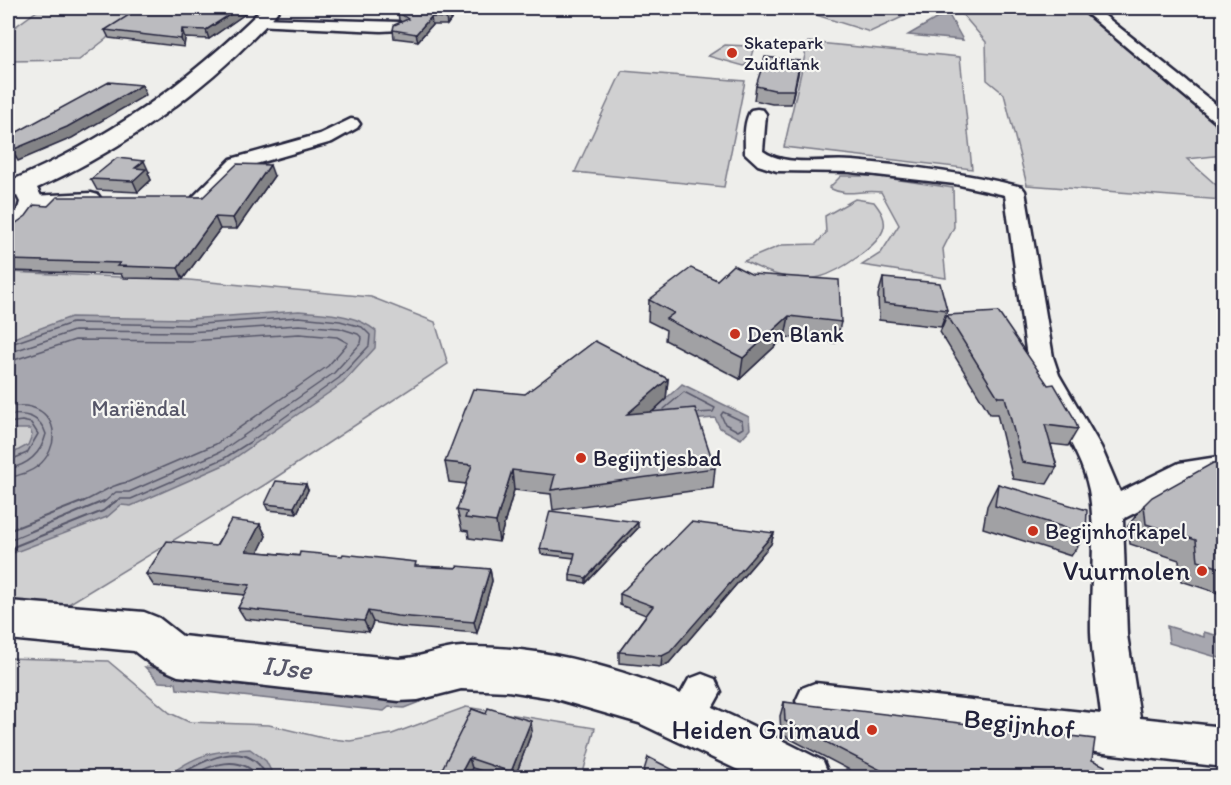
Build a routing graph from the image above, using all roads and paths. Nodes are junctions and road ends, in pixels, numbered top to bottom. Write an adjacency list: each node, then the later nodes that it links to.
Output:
1 (1087, 8): 5 (street)
2 (273, 12): 3 (street); 7 (main road)
3 (400, 26)
4 (756, 114): 13 (street)
5 (1224, 120)
6 (351, 124): 9 (street)
7 (21, 192): 8 (street); 11 (main road)
8 (105, 200)
9 (182, 201)
10 (8, 213): 11 (main road)
11 (8, 229)
12 (1224, 467): 13 (street)
13 (1107, 513): 16 (street)
14 (8, 620): 18 (main road)
15 (815, 701): 16 (street, Begijnhof)
16 (1123, 736): 17 (street, Begijnhof)
17 (1224, 747)
18 (806, 777)

